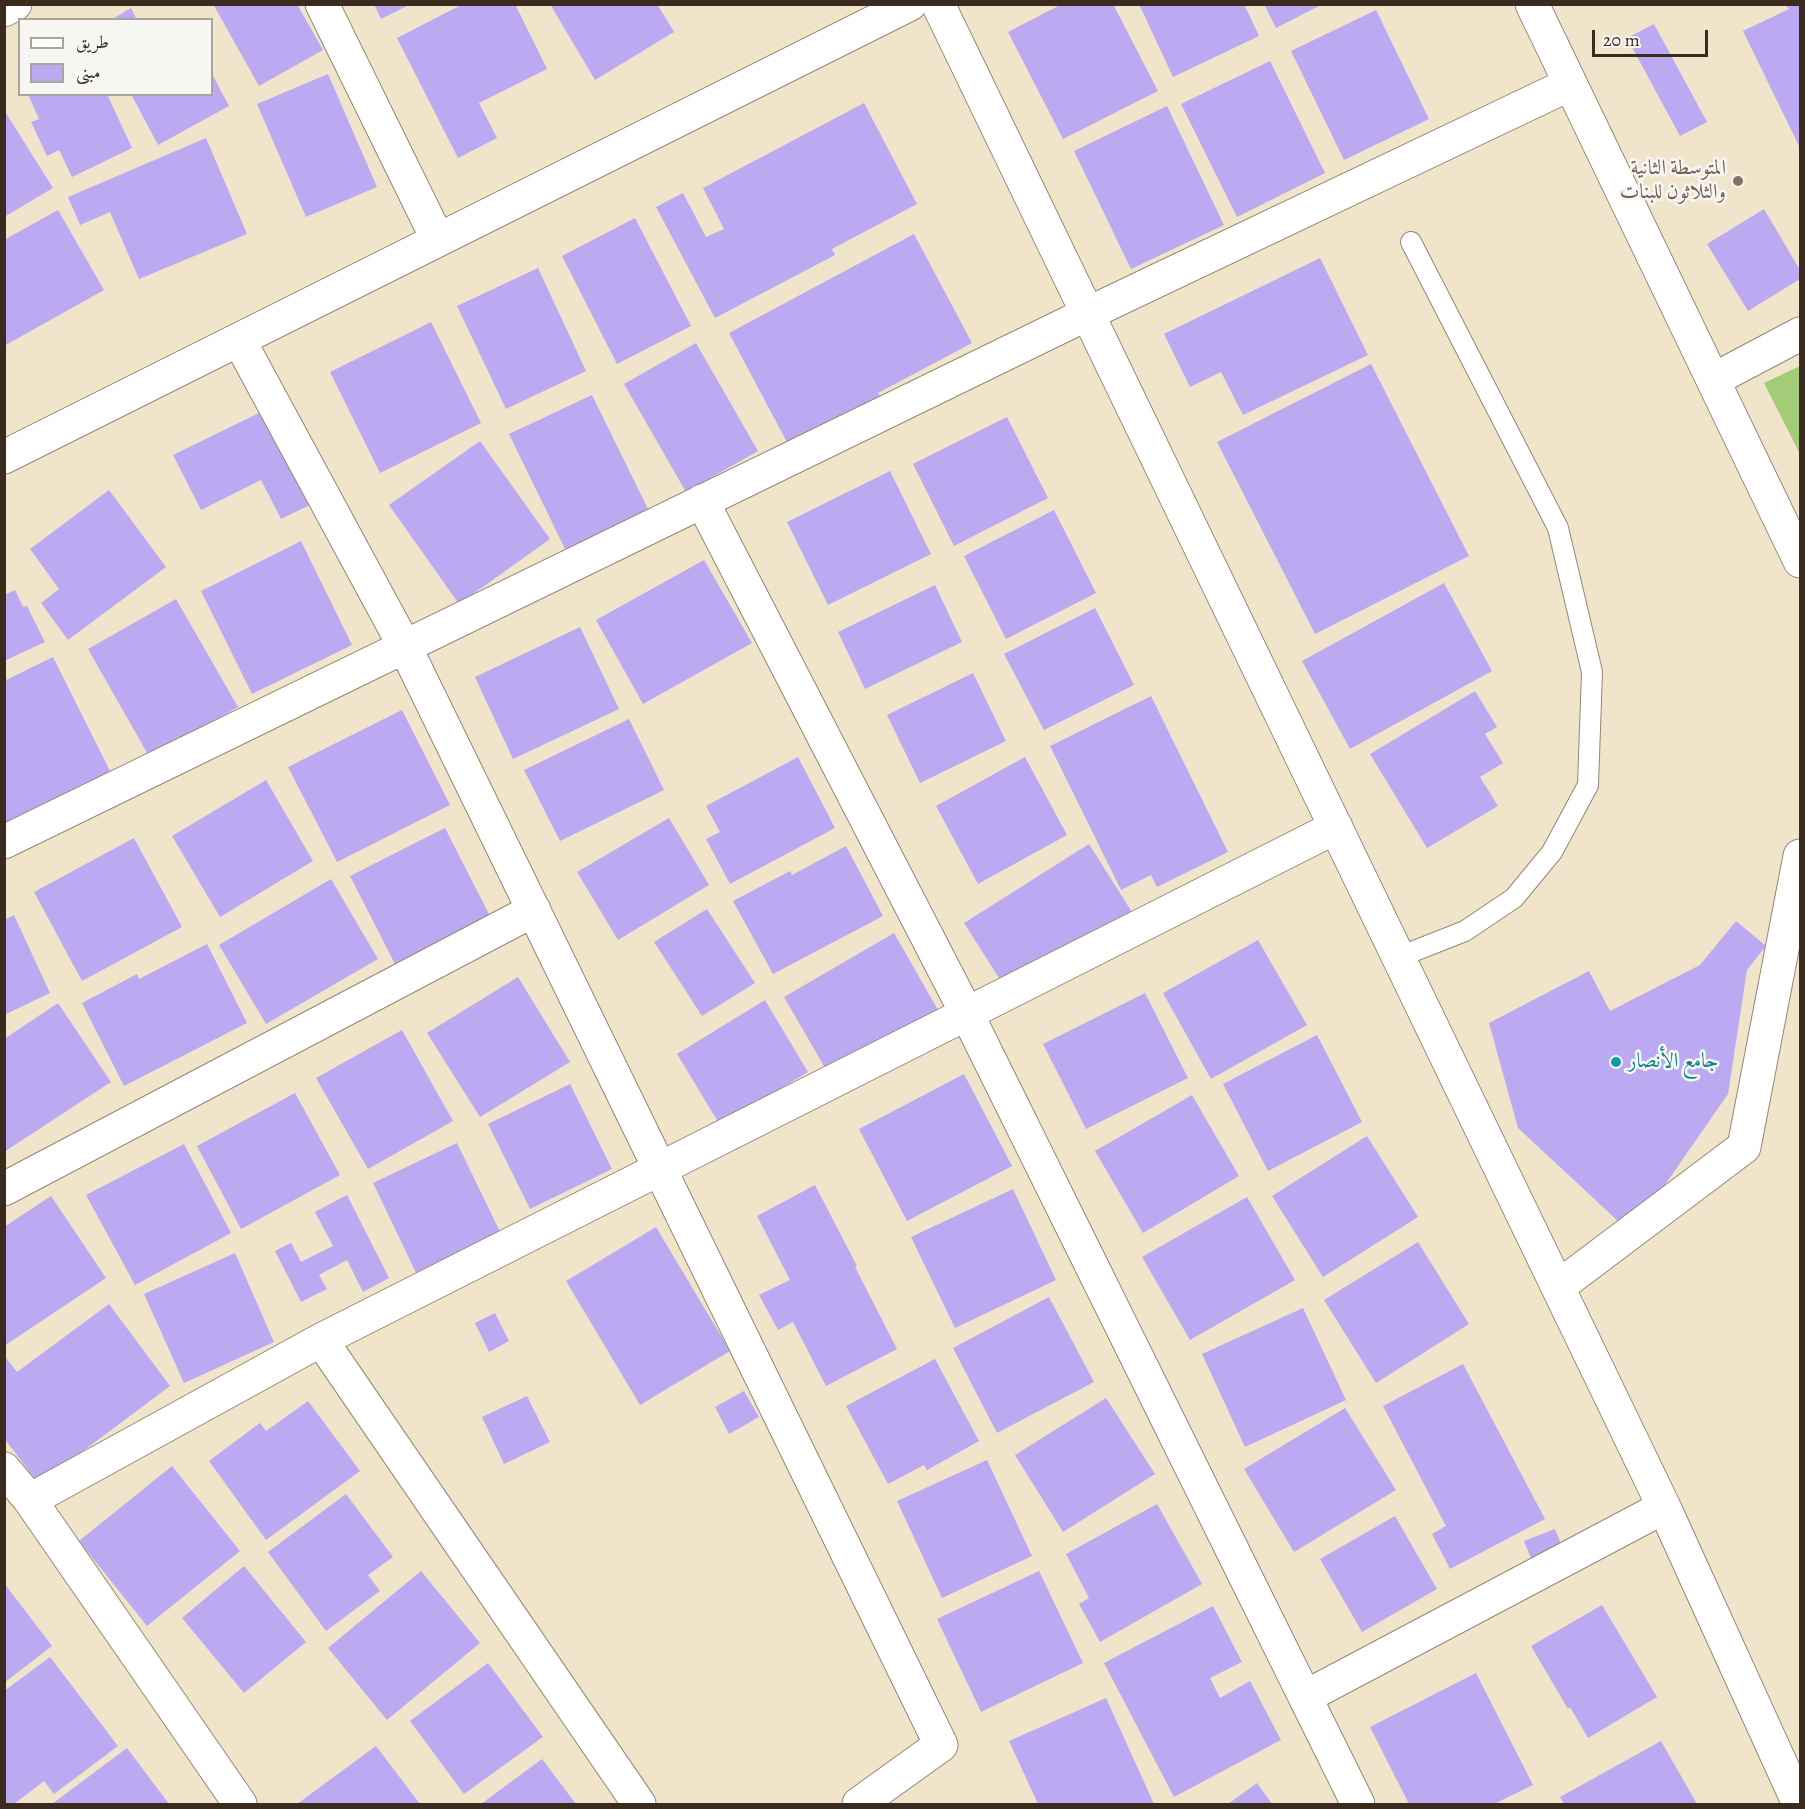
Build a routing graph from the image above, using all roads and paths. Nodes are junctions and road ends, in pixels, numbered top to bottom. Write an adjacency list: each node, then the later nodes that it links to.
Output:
1 (322, 4): 6 (street)
2 (910, 4): 6 (street)
3 (938, 4): 8 (street)
4 (1532, 4): 5 (street)
5 (1570, 84): 8 (street); 11 (street)
6 (438, 240): 10 (street)
7 (1411, 242): 20 (lane)
8 (1087, 314): 13 (street); 16 (street)
9 (1800, 334): 11 (street)
10 (239, 340): 12 (street); 15 (street)
11 (1713, 380): 14 (street)
12 (4, 457)
13 (702, 501): 15 (street); 21 (street)
14 (1800, 561)
15 (405, 647): 17 (street); 19 (street)
16 (1336, 827): 20 (street); 21 (street)
17 (4, 843)
18 (1800, 856): 24 (street)
19 (534, 910): 22 (street); 23 (street)
20 (1399, 957): 24 (street)
21 (967, 1014): 22 (street); 29 (street)
22 (660, 1169): 25 (street); 32 (street)
23 (4, 1189)
24 (1558, 1287): 28 (street)
25 (321, 1340): 27 (street); 31 (street)
26 (4, 1469): 27 (street)
27 (30, 1500): 30 (street)
28 (1664, 1507): 29 (street); 34 (street)
29 (1305, 1696): 33 (street)
30 (240, 1804)
31 (639, 1804)
32 (859, 1804)
33 (1358, 1804)
34 (1799, 1804)

